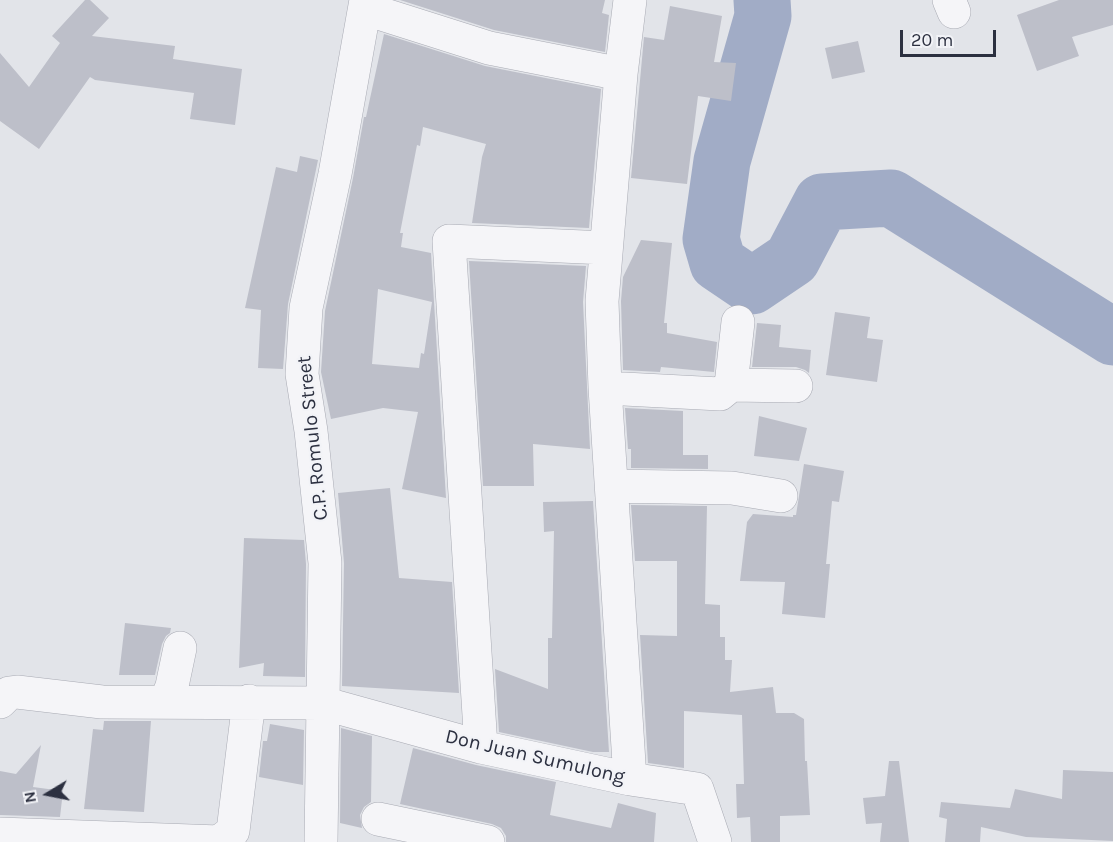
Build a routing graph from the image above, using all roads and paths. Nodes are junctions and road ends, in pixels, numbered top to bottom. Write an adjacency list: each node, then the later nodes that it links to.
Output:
1 (630, 0): 3 (street)
2 (366, 4): 3 (street); 15 (street, C.P. Romulo Street)
3 (621, 74): 4 (street)
4 (606, 248): 8 (street); 16 (street)
5 (738, 322): 6 (street)
6 (731, 385): 7 (street); 8 (street)
7 (796, 386)
8 (605, 388): 9 (street)
9 (612, 486): 10 (street); 17 (street)
10 (781, 496)
11 (180, 648): 14 (street)
12 (249, 701): 14 (street, Don Juan Sumulong); 15 (street, Don Juan Sumulong); 19 (street)
13 (0, 702): 14 (street, Don Juan Sumulong)
14 (166, 702)
15 (322, 703): 16 (street, Don Juan Sumulong); 20 (street, C.P. Romulo Street)
16 (481, 747): 17 (street, Don Juan Sumulong)
17 (630, 779): 22 (street, Don Juan Sumulong)
18 (378, 819): 21 (street)
19 (0, 834)
20 (321, 842)
21 (488, 842)
22 (714, 842)

